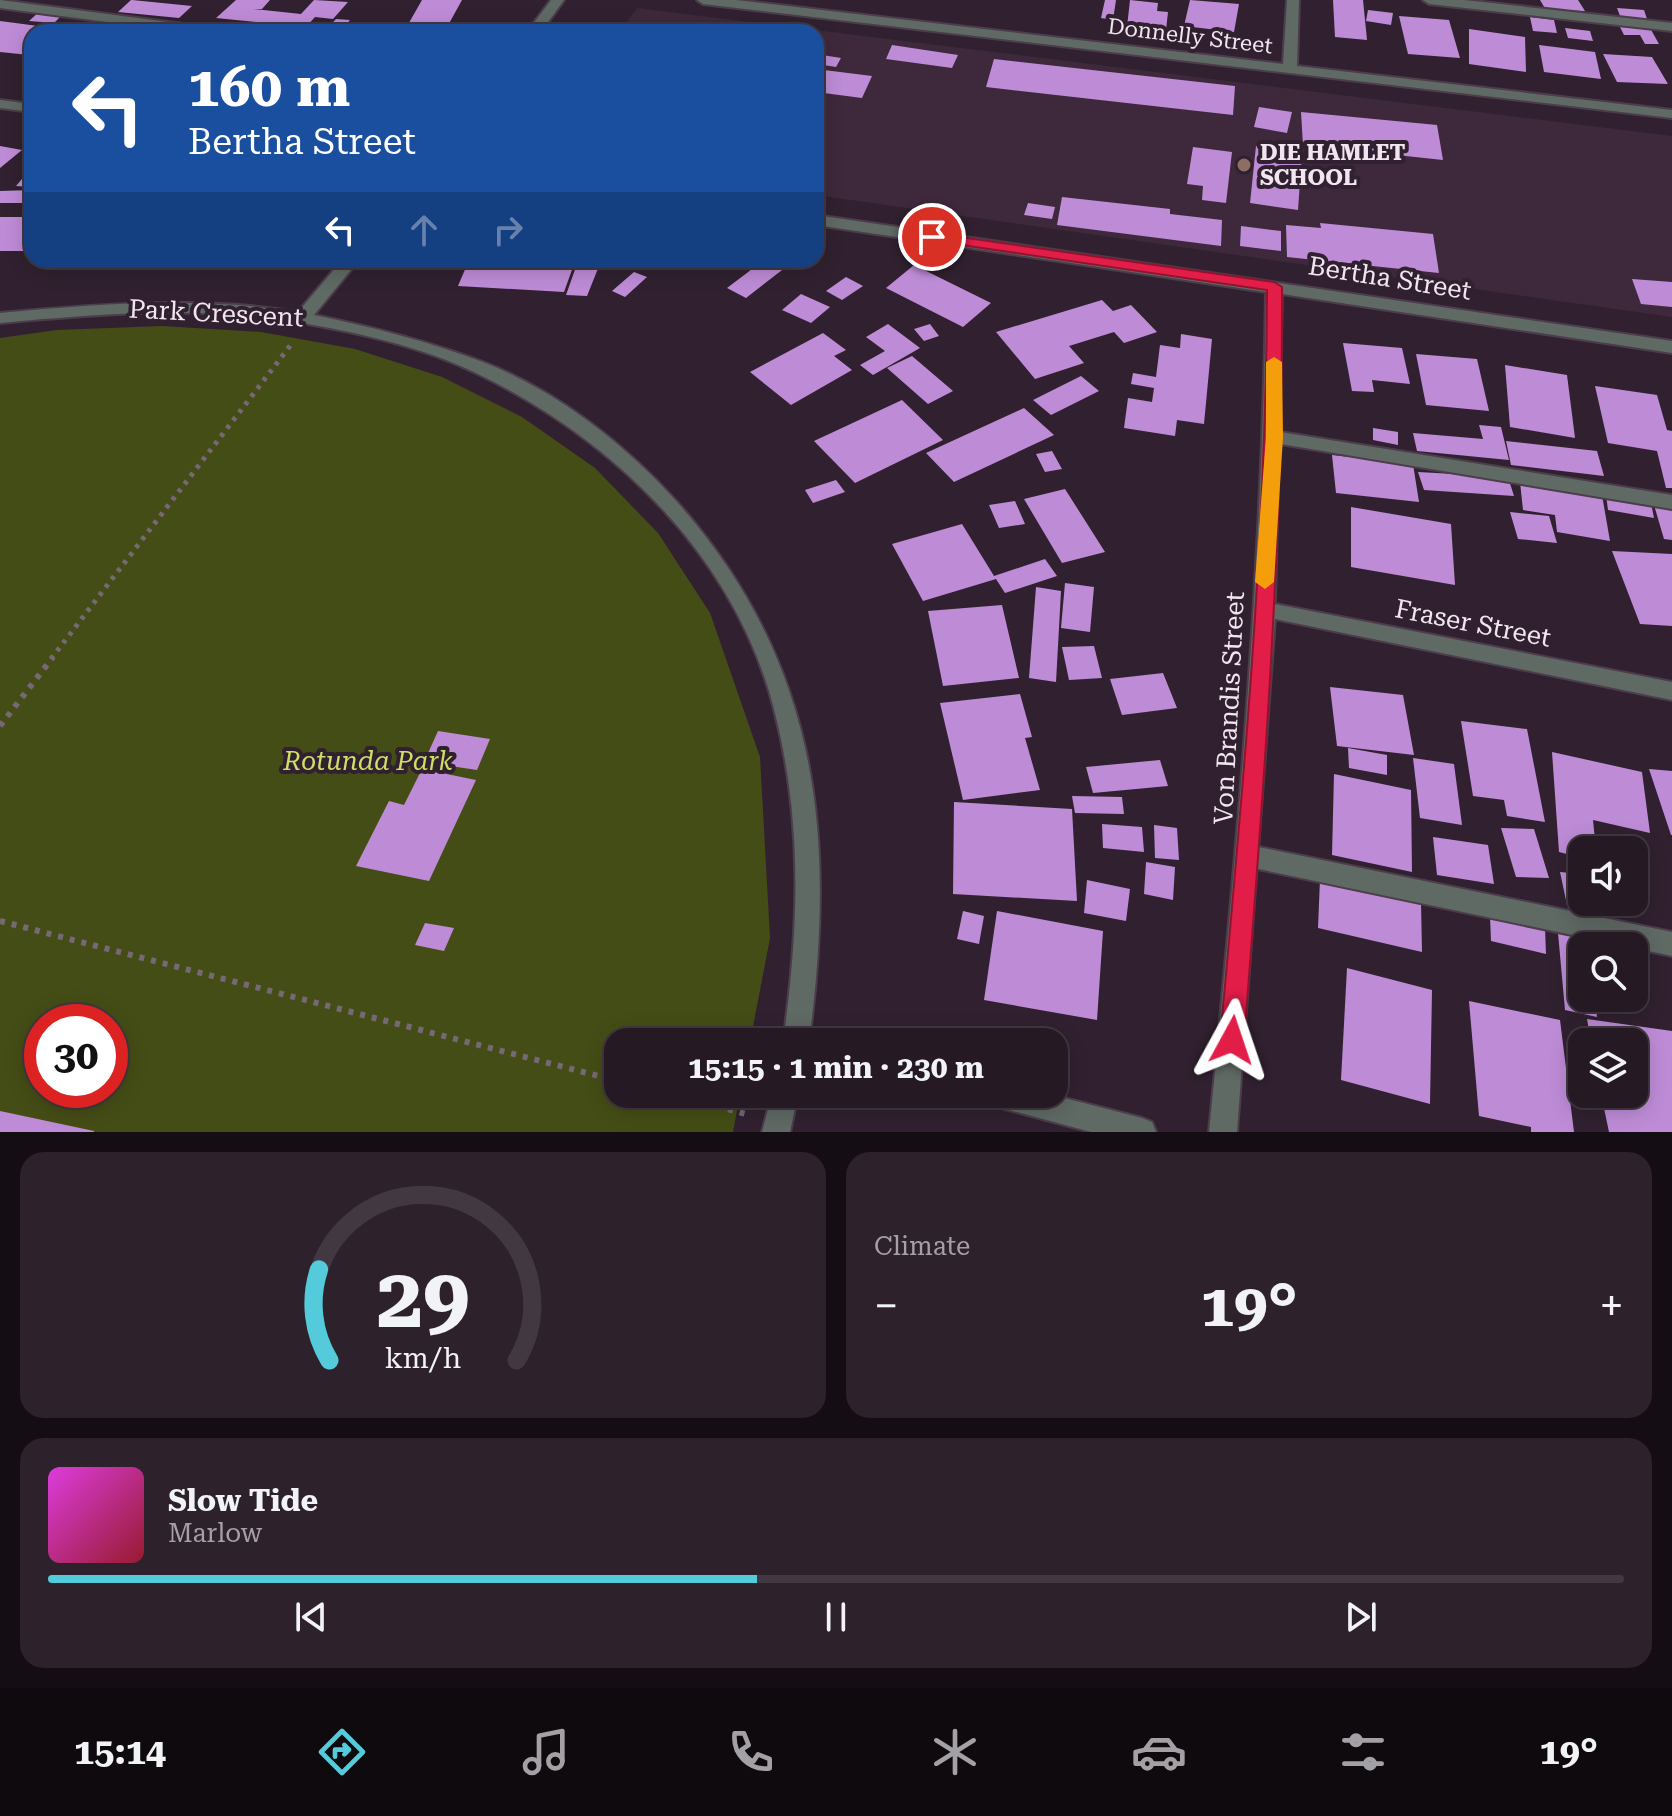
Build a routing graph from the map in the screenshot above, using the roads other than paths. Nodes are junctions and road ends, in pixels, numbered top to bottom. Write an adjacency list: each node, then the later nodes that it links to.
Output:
1 (558, 0): 7 (street)
2 (703, 0): 9 (street, Donnelly Street)
3 (1293, 0): 9 (street)
4 (1429, 0): 8 (street)
5 (0, 4): 6 (street)
6 (153, 24)
7 (540, 24)
8 (1672, 27)
9 (1290, 70): 12 (street, Donnelly Street)
10 (0, 104): 11 (street)
11 (24, 107)
12 (1672, 114)
13 (824, 221): 15 (street, Bertha Street)
14 (345, 268): 17 (street)
15 (1274, 287): 18 (street, Bertha Street); 19 (street, Von Brandis Street)
16 (0, 318): 17 (street, Park Crescent)
17 (307, 318): 25 (street, Park Crescent)
18 (1672, 347)
19 (1274, 437): 20 (street); 21 (street, Von Brandis Street)
20 (1672, 502)
21 (1263, 609): 22 (street, Fraser Street); 23 (street, Von Brandis Street)
22 (1672, 691)
23 (1249, 856): 24 (street); 28 (street, Von Brandis Street)
24 (1672, 944)
25 (799, 1028)
26 (1051, 1108): 27 (street)
27 (1142, 1132)
28 (1223, 1132)

